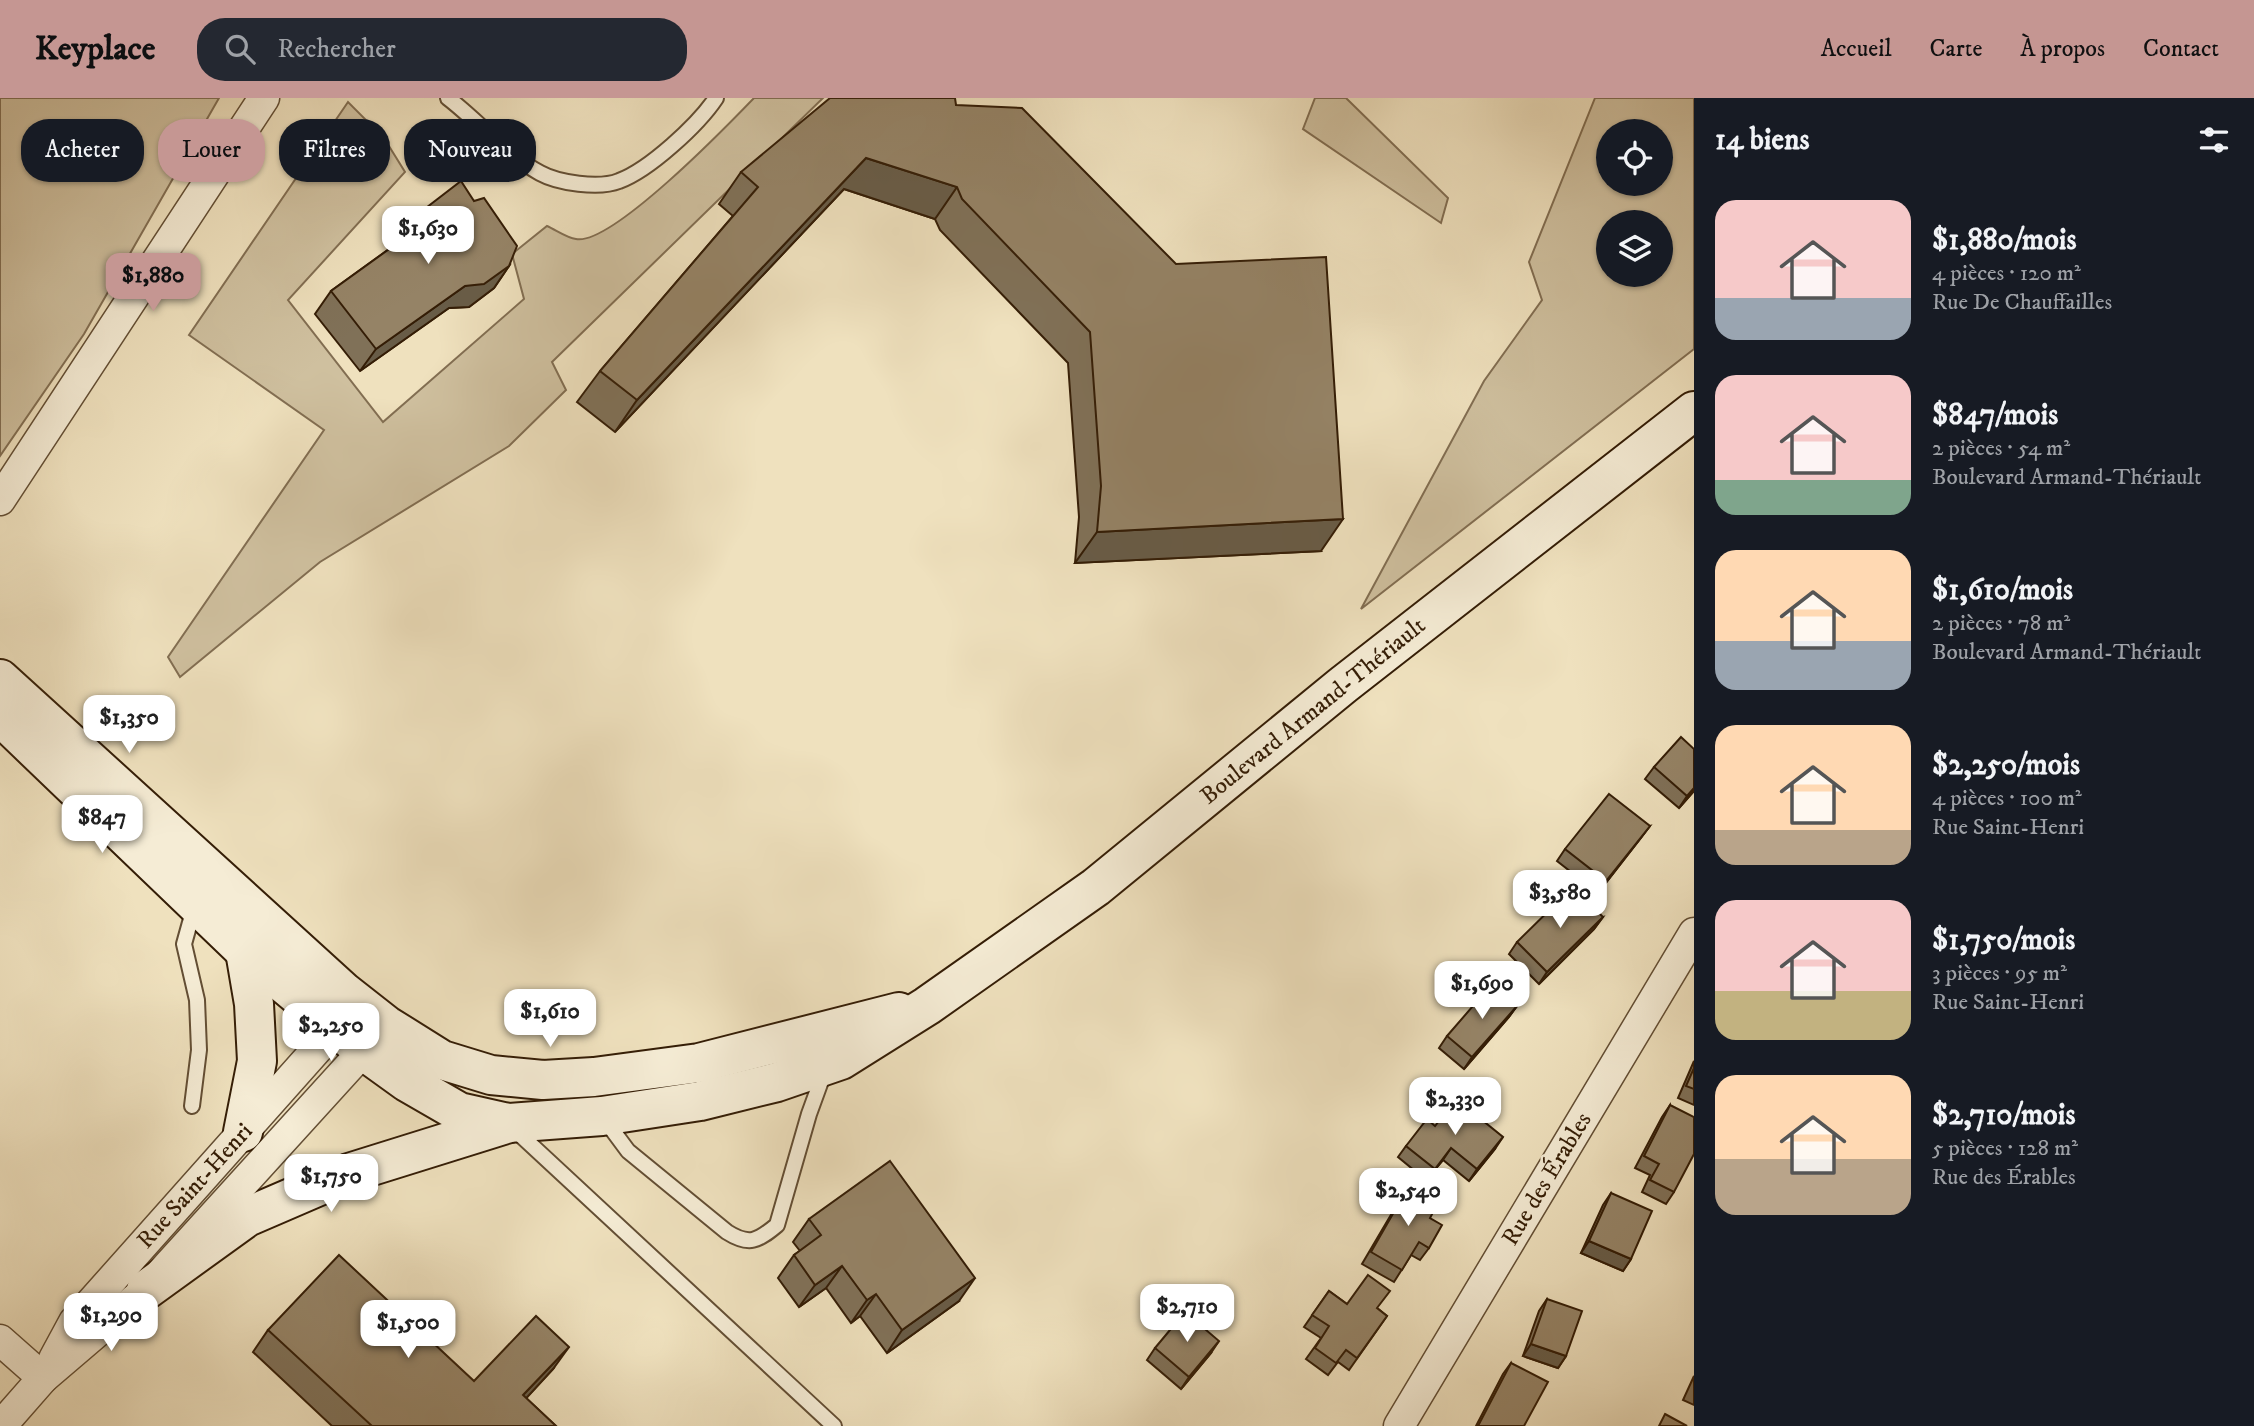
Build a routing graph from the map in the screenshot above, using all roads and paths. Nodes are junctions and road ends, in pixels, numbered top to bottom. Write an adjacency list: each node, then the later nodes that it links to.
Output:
1 (264, 98): 5 (street)
2 (448, 98): 3 (lane)
3 (716, 98)
4 (1694, 411): 11 (street, Boulevard Armand-Thériault)
5 (0, 500)
6 (0, 679): 8 (street, Boulevard Armand-Thériault)
7 (0, 716): 8 (street, Boulevard Armand-Thériault)
8 (207, 890): 10 (street, Boulevard Armand-Thériault); 12 (street, Boulevard Armand-Thériault); 14 (lane)
9 (1694, 933): 23 (street, Rue des Érables)
10 (245, 951): 12 (street, Boulevard Armand-Thériault); 17 (street)
11 (927, 1006): 12 (street, Boulevard Armand-Thériault); 13 (street, Boulevard Armand-Thériault)
12 (361, 1027): 16 (street, Boulevard Armand-Thériault); 17 (street, Rue Saint-Henri); 18 (street, Rue Saint-Henri)
13 (827, 1065): 15 (street, Boulevard Armand-Thériault); 15 (lane)
14 (192, 1106)
15 (602, 1116): 16 (street, Boulevard Armand-Thériault)
16 (508, 1123): 18 (street); 22 (lane)
17 (243, 1132): 20 (street, Rue Saint-Henri)
18 (146, 1290): 20 (street, Rue Saint-Henri)
19 (0, 1340): 20 (street)
20 (43, 1378): 21 (street, Rue Saint-Henri)
21 (1, 1426)
22 (834, 1426)
23 (1399, 1426)

